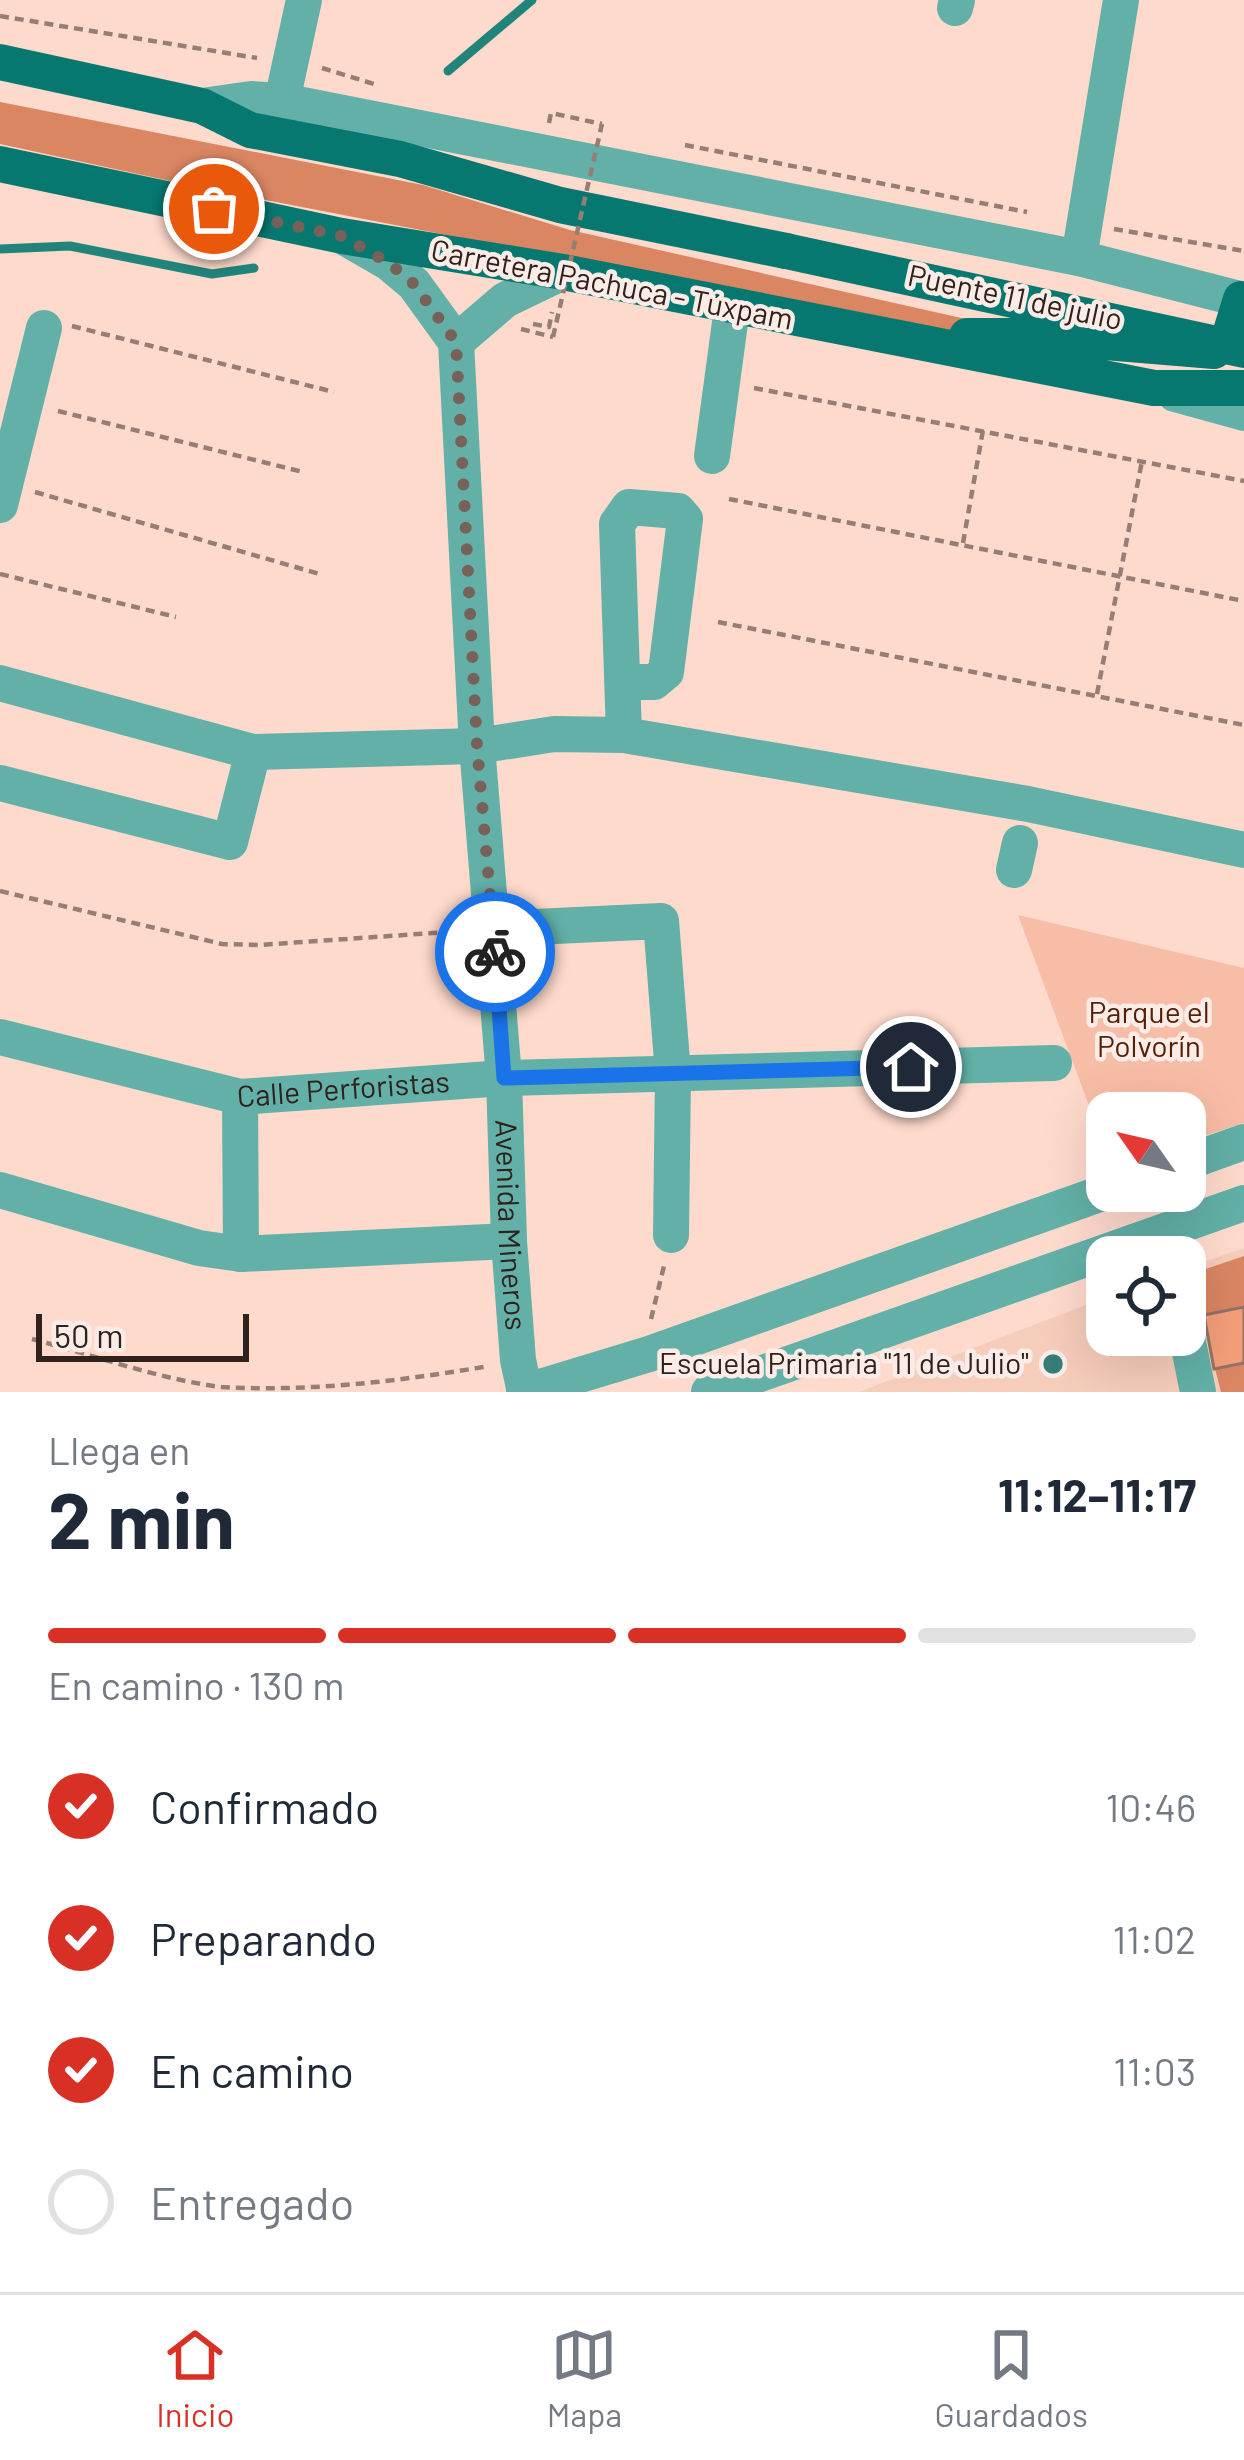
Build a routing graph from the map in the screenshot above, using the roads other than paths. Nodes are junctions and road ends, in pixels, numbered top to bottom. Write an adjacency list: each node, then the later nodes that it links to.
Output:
1 (304, 0): 4 (street)
2 (1121, 0): 8 (street)
3 (0, 62): 5 (main road)
4 (282, 100): 5 (street); 8 (street)
5 (202, 106): 15 (main road, Puente 11 de julio, bridge)
6 (0, 164): 7 (main road, Carretera Pachuca - Túxpam)
7 (342, 236): 9 (main road, Carretera Pachuca - Túxpam); 14 (street)
8 (1079, 258): 10 (street)
9 (563, 272): 11 (main road, Carretera Pachuca - Túxpam); 14 (street)
10 (1242, 299): 13 (main road)
11 (732, 308): 13 (main road, Carretera Pachuca - Túxpam); 19 (street)
12 (44, 328): 20 (street)
13 (891, 336): 16 (main road, Carretera Pachuca - Túxpam)
14 (456, 342): 24 (street, Avenida Mineros)
15 (1244, 350)
16 (1154, 388): 17 (main road, Carretera Pachuca - Túxpam); 18 (street, Carretera Pachuca - Túxpam)
17 (1244, 388)
18 (1244, 413)
19 (712, 456)
20 (2, 494)
21 (623, 682): 21 (street); 23 (street)
22 (0, 683): 25 (street)
23 (624, 736): 24 (street); 27 (street)
24 (477, 746): 25 (street); 28 (street, Avenida Mineros)
25 (254, 752): 26 (street)
26 (0, 783)
27 (1244, 850)
28 (493, 928): 31 (street); 32 (street, Avenida Mineros)
29 (0, 1037): 33 (street, Calle Perforistas)
30 (1054, 1063): 31 (street, Calle Perforistas)
31 (673, 1074): 32 (street, Calle Perforistas); 39 (street)
32 (504, 1078): 33 (street, Calle Perforistas); 41 (street, Avenida Mineros)
33 (240, 1096): 42 (street)
34 (1244, 1142): 35 (street)
35 (1206, 1156)
36 (0, 1190): 42 (street)
37 (1086, 1199): 44 (street)
38 (1244, 1203): 40 (street)
39 (671, 1235)
40 (1184, 1236)
41 (509, 1241): 42 (street); 47 (street, Avenida Mineros)
42 (241, 1254)
43 (1086, 1268): 45 (street)
44 (836, 1286): 45 (street); 47 (street)
45 (855, 1338): 48 (street)
46 (1191, 1356): 49 (street)
47 (523, 1381)
48 (709, 1392)
49 (1198, 1392)

